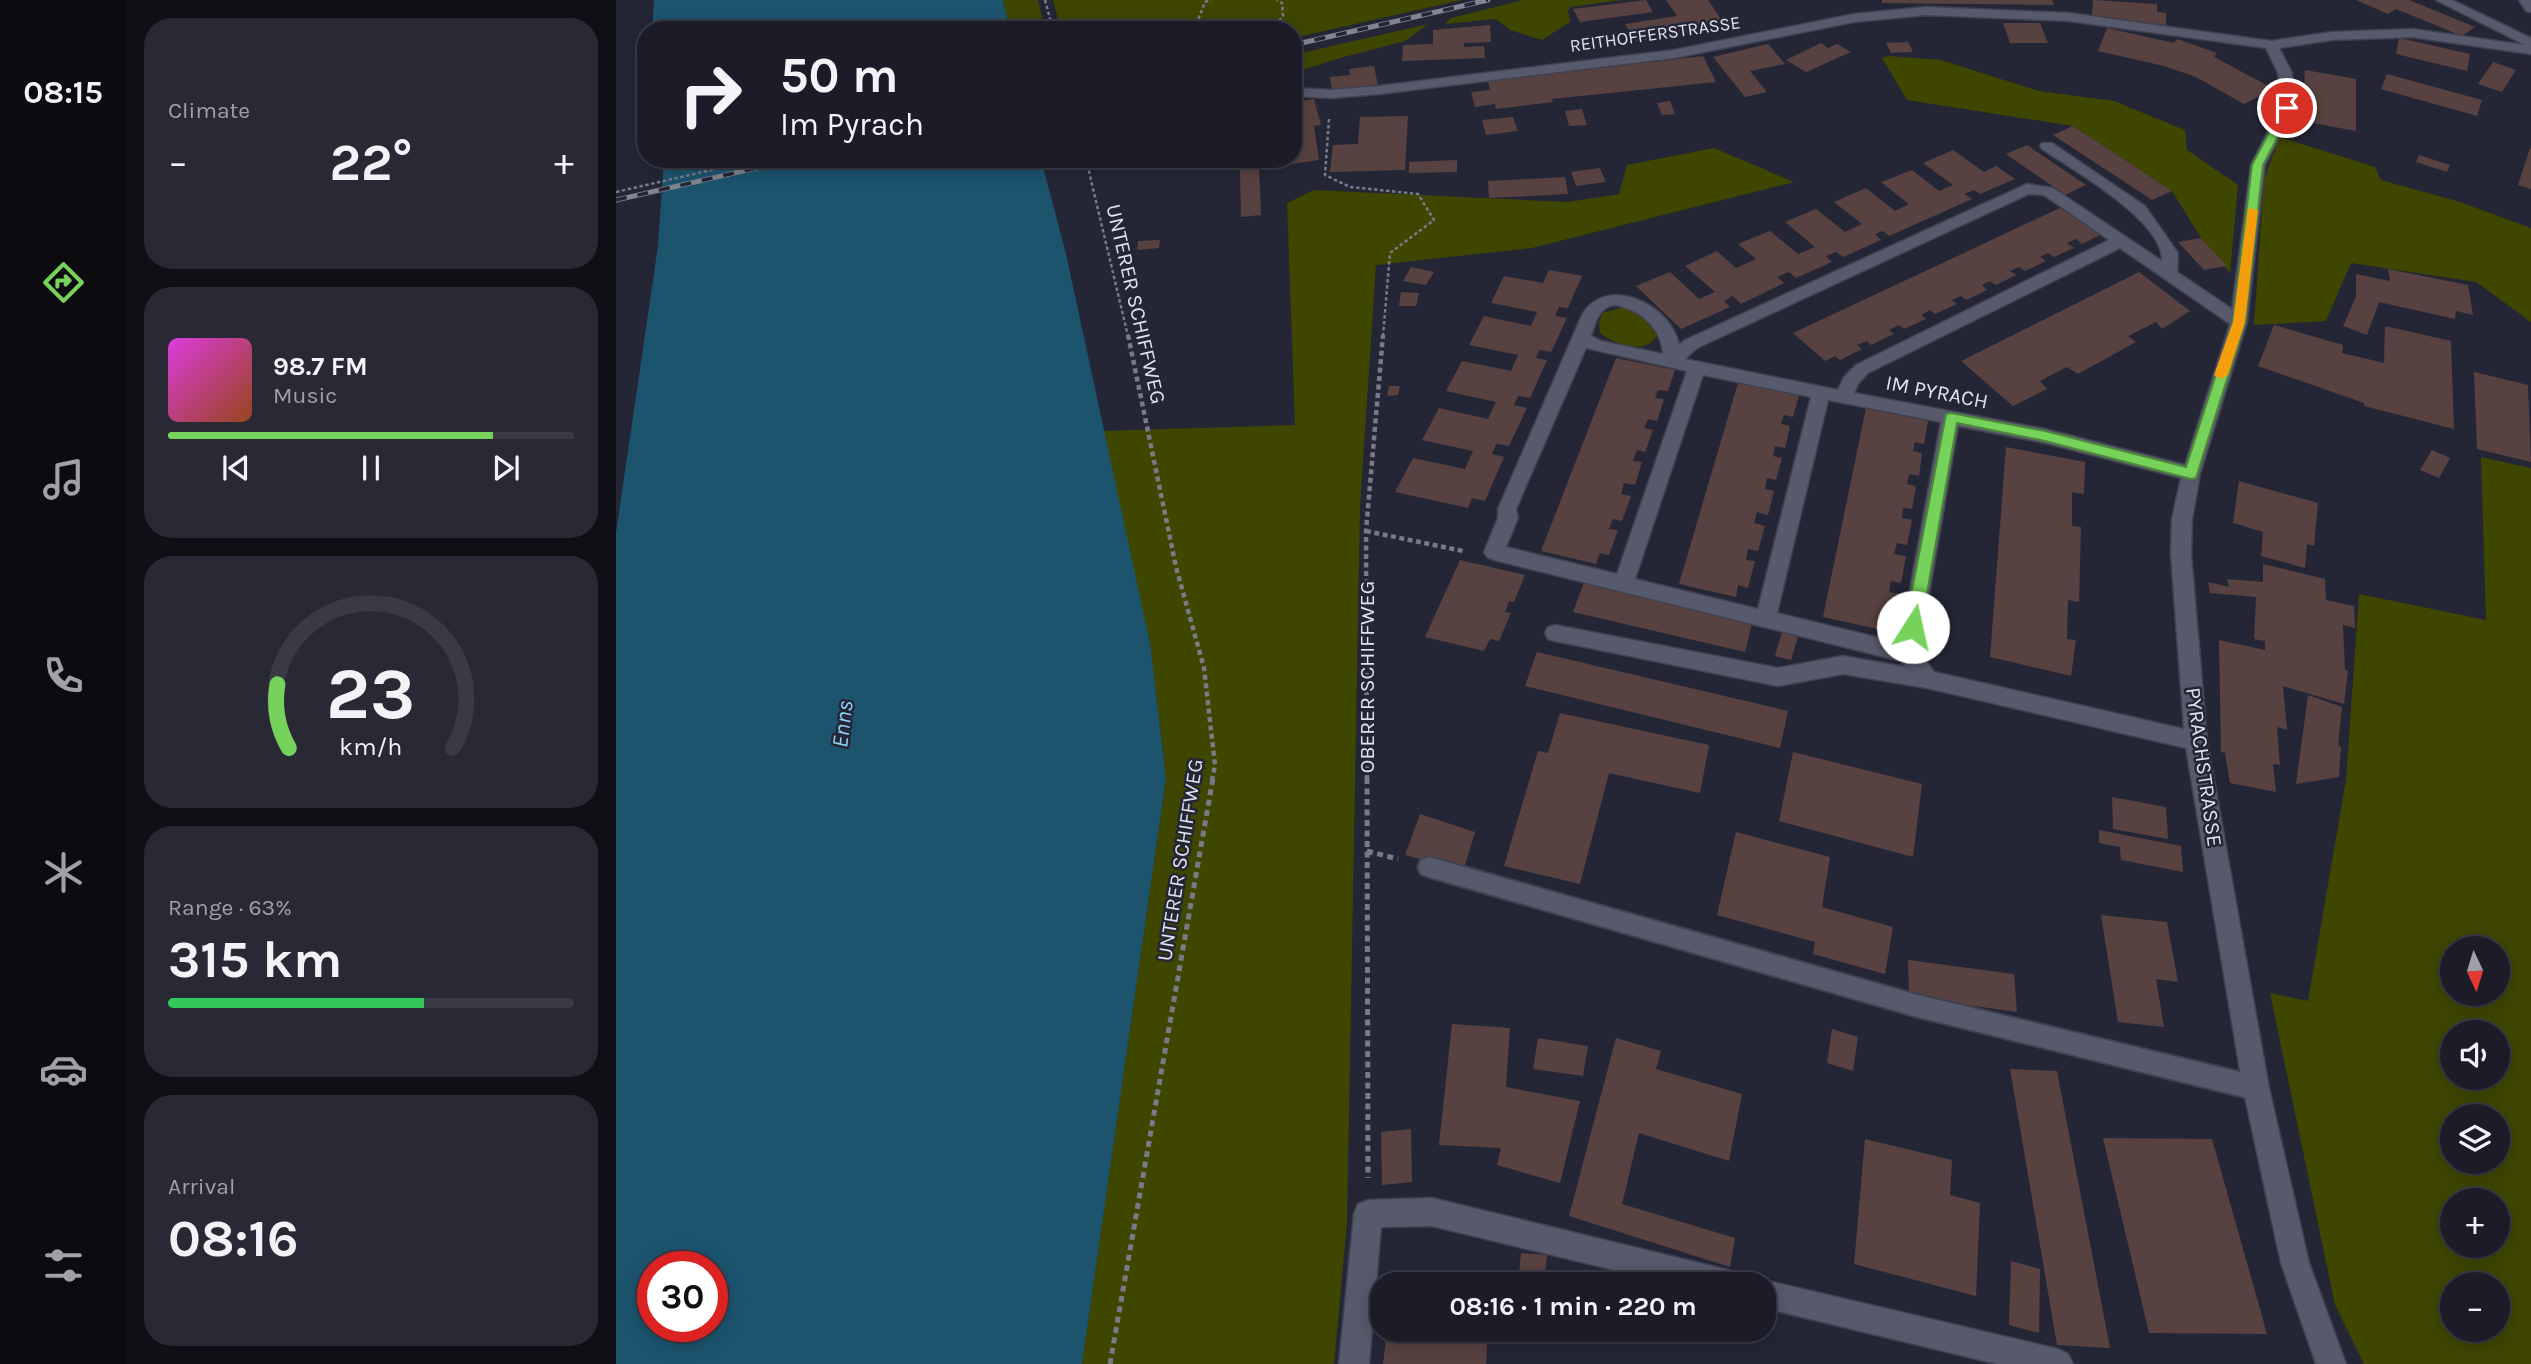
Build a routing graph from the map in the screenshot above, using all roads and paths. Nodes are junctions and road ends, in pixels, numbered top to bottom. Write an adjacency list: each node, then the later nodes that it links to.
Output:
1 (1045, 0): 7 (path)
2 (1211, 0): 8 (path)
3 (1277, 0): 9 (path)
4 (2442, 0): 10 (street)
5 (2525, 0): 6 (street)
6 (2531, 8)
7 (1051, 21)
8 (1198, 21)
9 (1279, 21)
10 (2531, 43)
11 (2271, 45): 12 (street, REITHOFFERSTRASSE); 14 (street, REITHOFFERSTRASSE); 21 (street, PYRACHSTRASSE)
12 (2531, 50)
13 (1302, 92): 14 (street, REITHOFFERSTRASSE)
14 (1331, 93): 29 (path, OBERER SCHIFFWEG)
15 (2047, 146): 20 (street)
16 (720, 168): 18 (path)
17 (1088, 168): 42 (path, UNTERER SCHIFFWEG)
18 (616, 192)
19 (2121, 241): 20 (street); 23 (street); 26 (street)
20 (2169, 274): 21 (street)
21 (2239, 322): 28 (street, PYRACHSTRASSE)
22 (1582, 338): 23 (street, IM PYRACH); 23 (street); 30 (street)
23 (1673, 361): 24 (street, IM PYRACH)
24 (1697, 366): 25 (street, IM PYRACH); 31 (street)
25 (1821, 392): 26 (street, IM PYRACH); 32 (street)
26 (1844, 396): 27 (street, IM PYRACH)
27 (1951, 417): 28 (street, IM PYRACH); 34 (street)
28 (2191, 474): 36 (street, PYRACHSTRASSE)
29 (1366, 531): 30 (path); 39 (path, OBERER SCHIFFWEG)
30 (1494, 552): 31 (street)
31 (1625, 583): 32 (street)
32 (1766, 617): 34 (street)
33 (1555, 633): 35 (street)
34 (1908, 653): 35 (street)
35 (1927, 679): 36 (street)
36 (2196, 741): 38 (street, PYRACHSTRASSE)
37 (1429, 867): 38 (lane)
38 (2256, 1088): 45 (street, PYRACHSTRASSE)
39 (1368, 1213): 40 (street); 43 (street)
40 (1679, 1272)
41 (1776, 1297): 44 (street)
42 (1110, 1364)
43 (1354, 1364)
44 (2058, 1364)
45 (2331, 1364)

